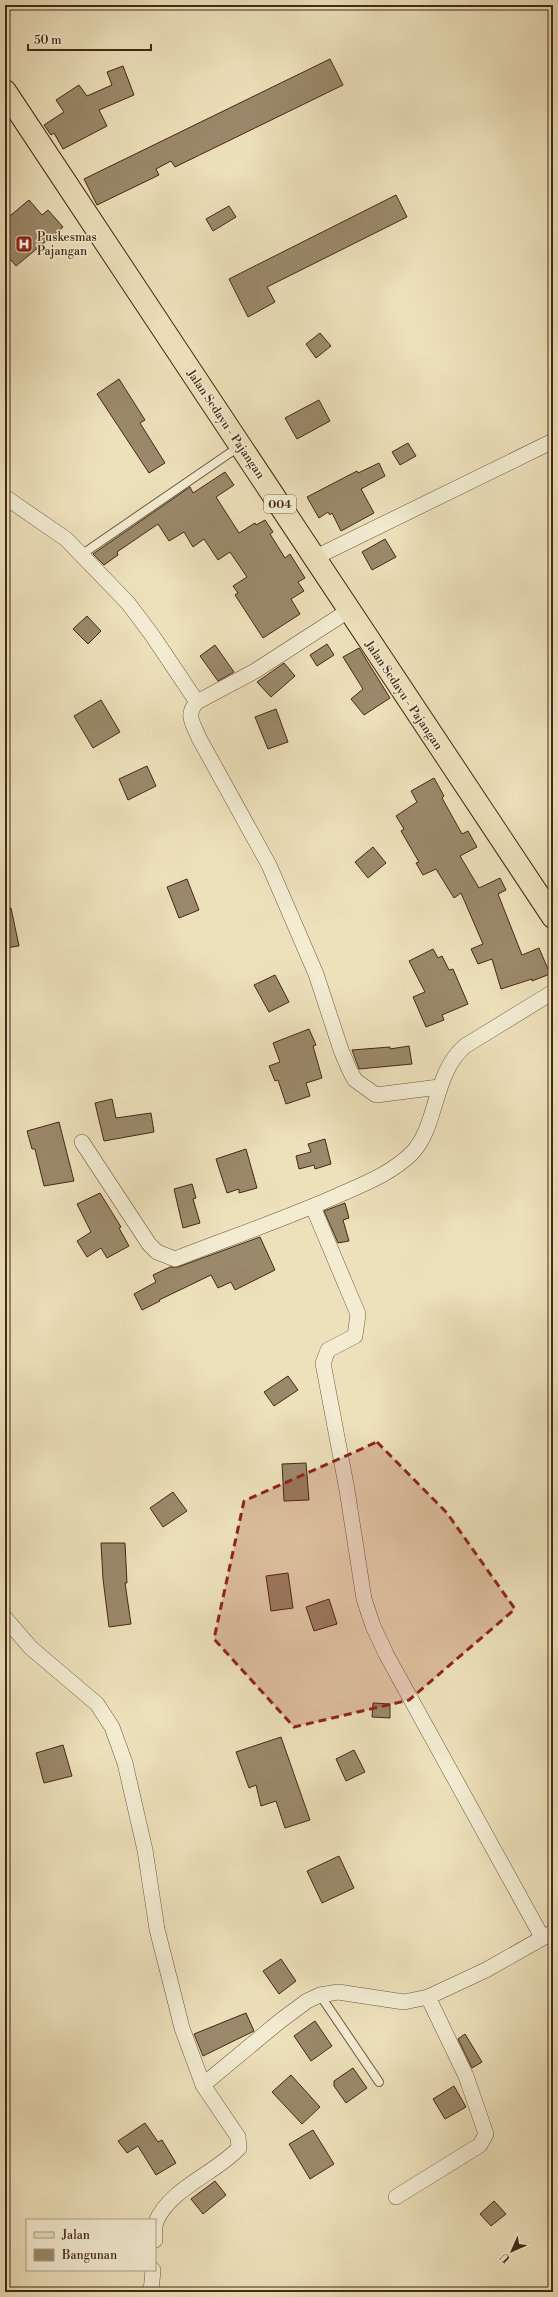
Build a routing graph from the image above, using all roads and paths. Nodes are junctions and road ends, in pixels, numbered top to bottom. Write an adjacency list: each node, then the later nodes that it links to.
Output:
1 (5, 91): 3 (main road, Jalan Sedayu - Pajangan / 004)
2 (553, 441): 6 (street)
3 (241, 446): 5 (lane); 6 (main road, Jalan Sedayu - Pajangan / 004)
4 (5, 497): 5 (street)
5 (81, 555): 8 (street)
6 (314, 558): 7 (main road, Jalan Sedayu - Pajangan / 004)
7 (348, 611): 8 (street); 9 (main road, Jalan Sedayu - Pajangan / 004)
8 (197, 702): 11 (street)
9 (553, 917)
10 (553, 992): 11 (street)
11 (440, 1087): 13 (street)
12 (82, 1142): 13 (street)
13 (312, 1207): 15 (street)
14 (5, 1618): 19 (street)
15 (548, 1934): 17 (street)
16 (320, 1995): 17 (street); 18 (lane); 19 (street)
17 (428, 1997): 20 (street)
18 (379, 2082)
19 (203, 2085): 21 (street)
20 (396, 2197)
21 (156, 2223)
22 (153, 2271): 23 (street)
23 (151, 2292)

